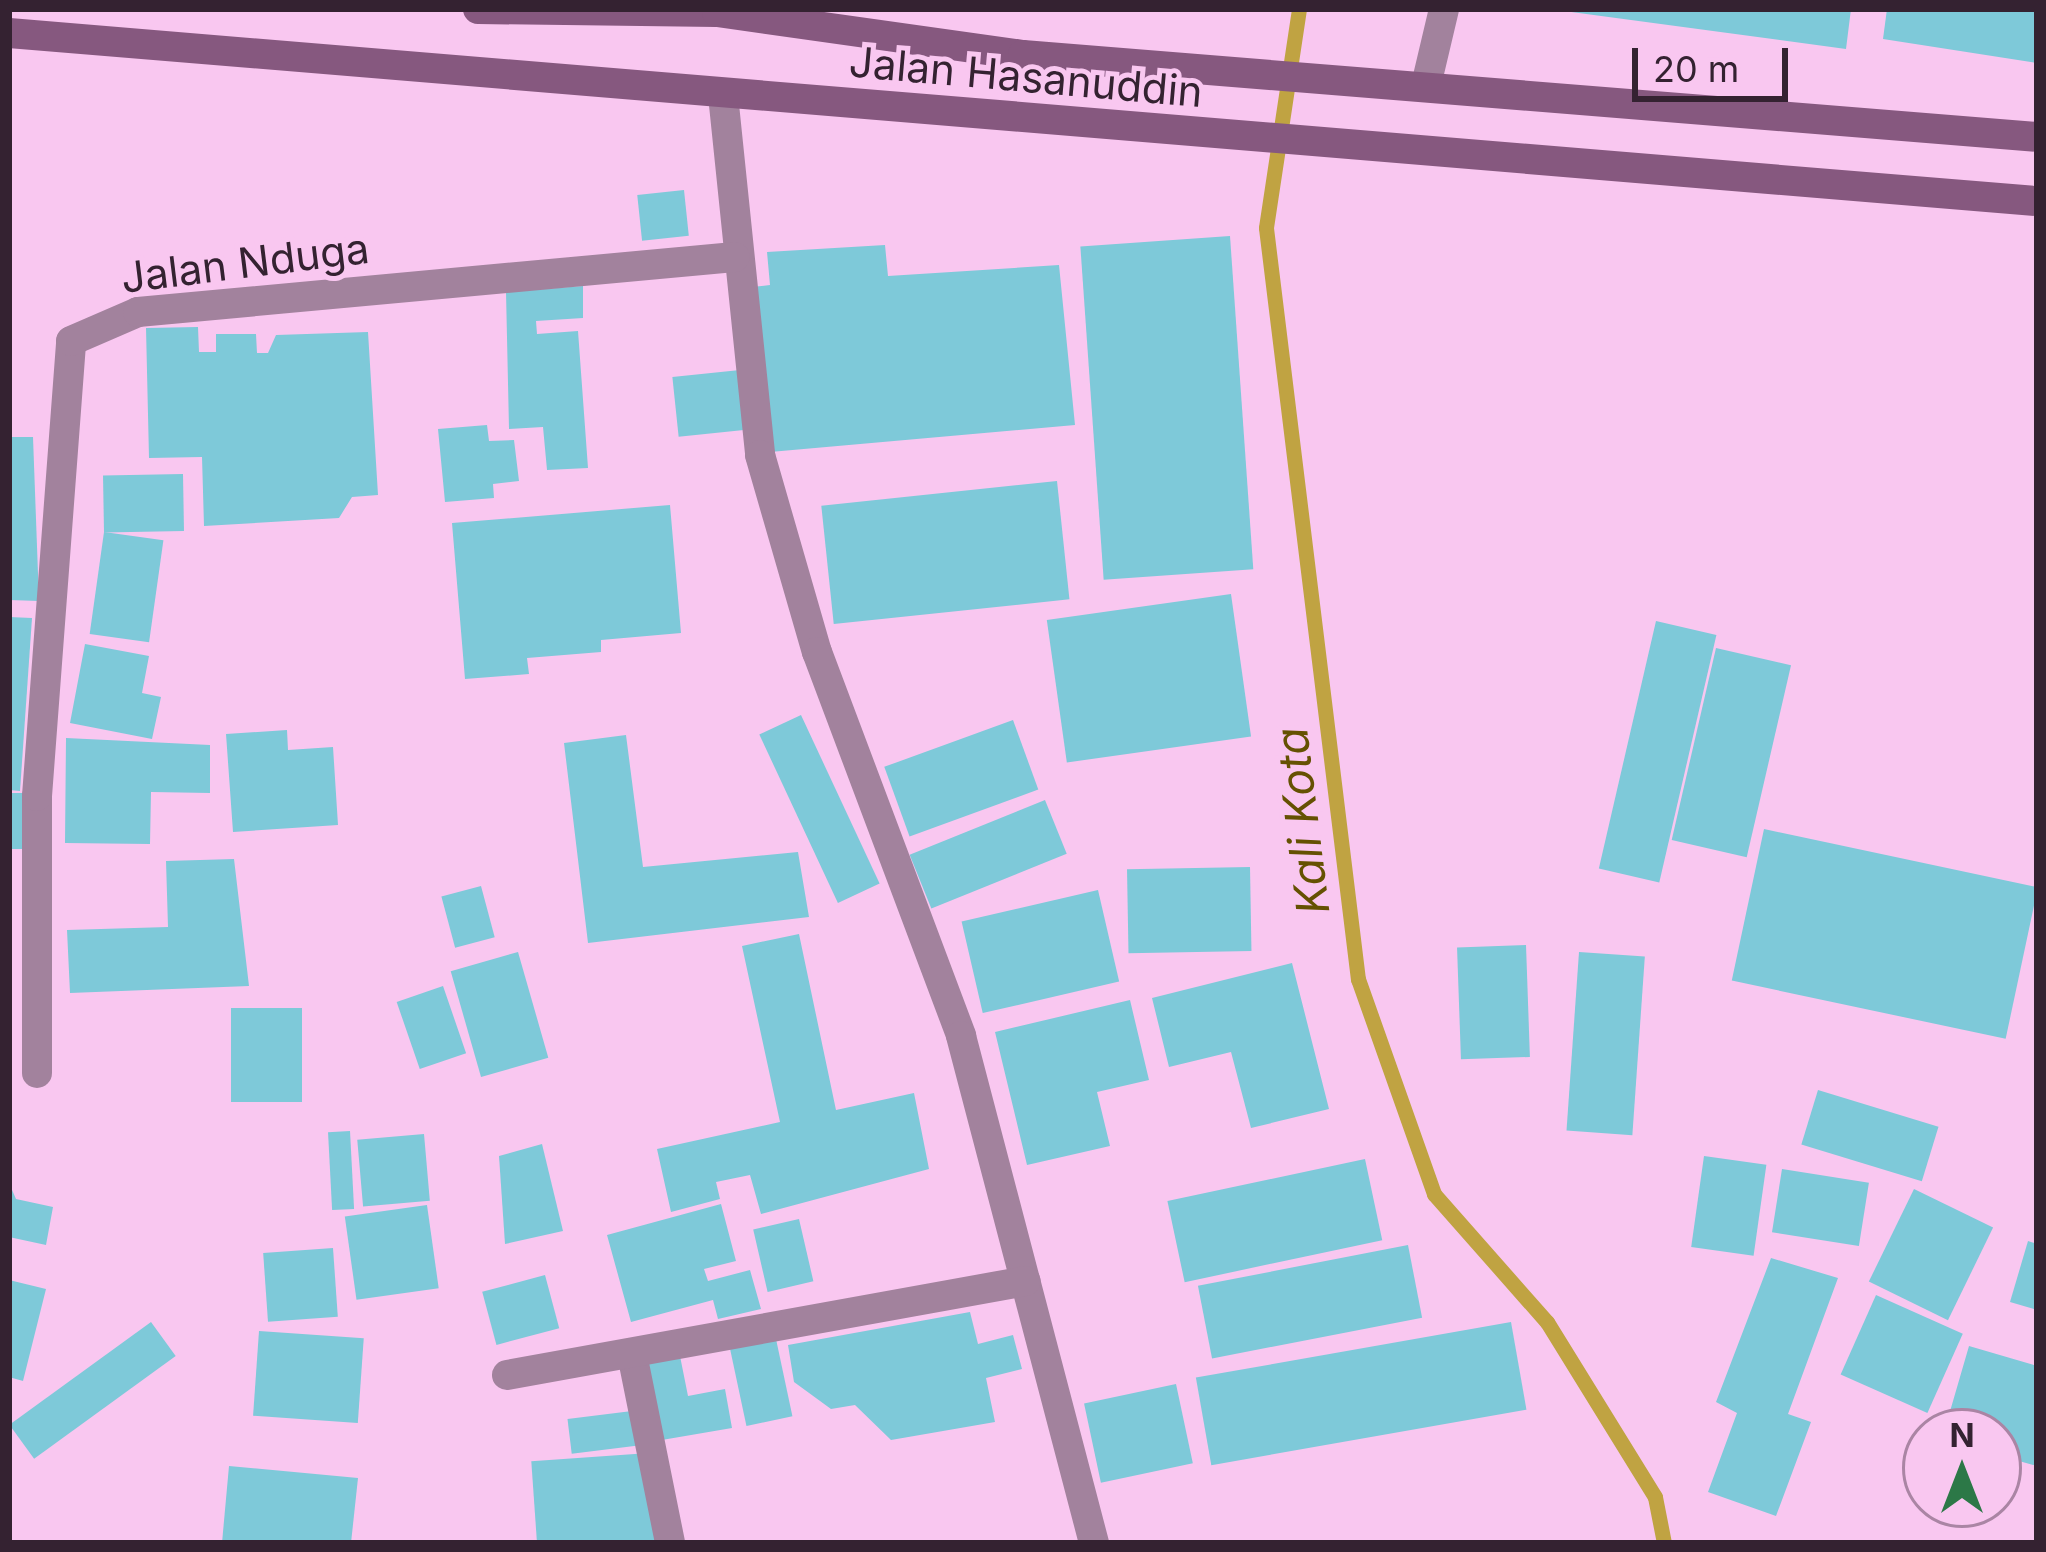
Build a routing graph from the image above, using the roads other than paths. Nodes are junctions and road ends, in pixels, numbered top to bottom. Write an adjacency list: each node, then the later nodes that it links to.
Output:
1 (478, 9): 3 (street, Jalan Hasanuddin)
2 (1444, 9): 5 (street)
3 (717, 11): 5 (street, Jalan Hasanuddin)
4 (9, 33): 6 (street, Jalan Hasanuddin)
5 (1427, 82): 7 (street, Jalan Hasanuddin)
6 (723, 95): 8 (street, Jalan Hasanuddin); 9 (street)
7 (2037, 137)
8 (2037, 201)
9 (734, 257): 10 (street, Jalan Nduga); 11 (street)
10 (37, 1073)
11 (1026, 1281): 12 (street); 15 (street)
12 (632, 1354): 13 (street); 14 (street)
13 (507, 1376)
14 (670, 1543)
15 (1094, 1543)

